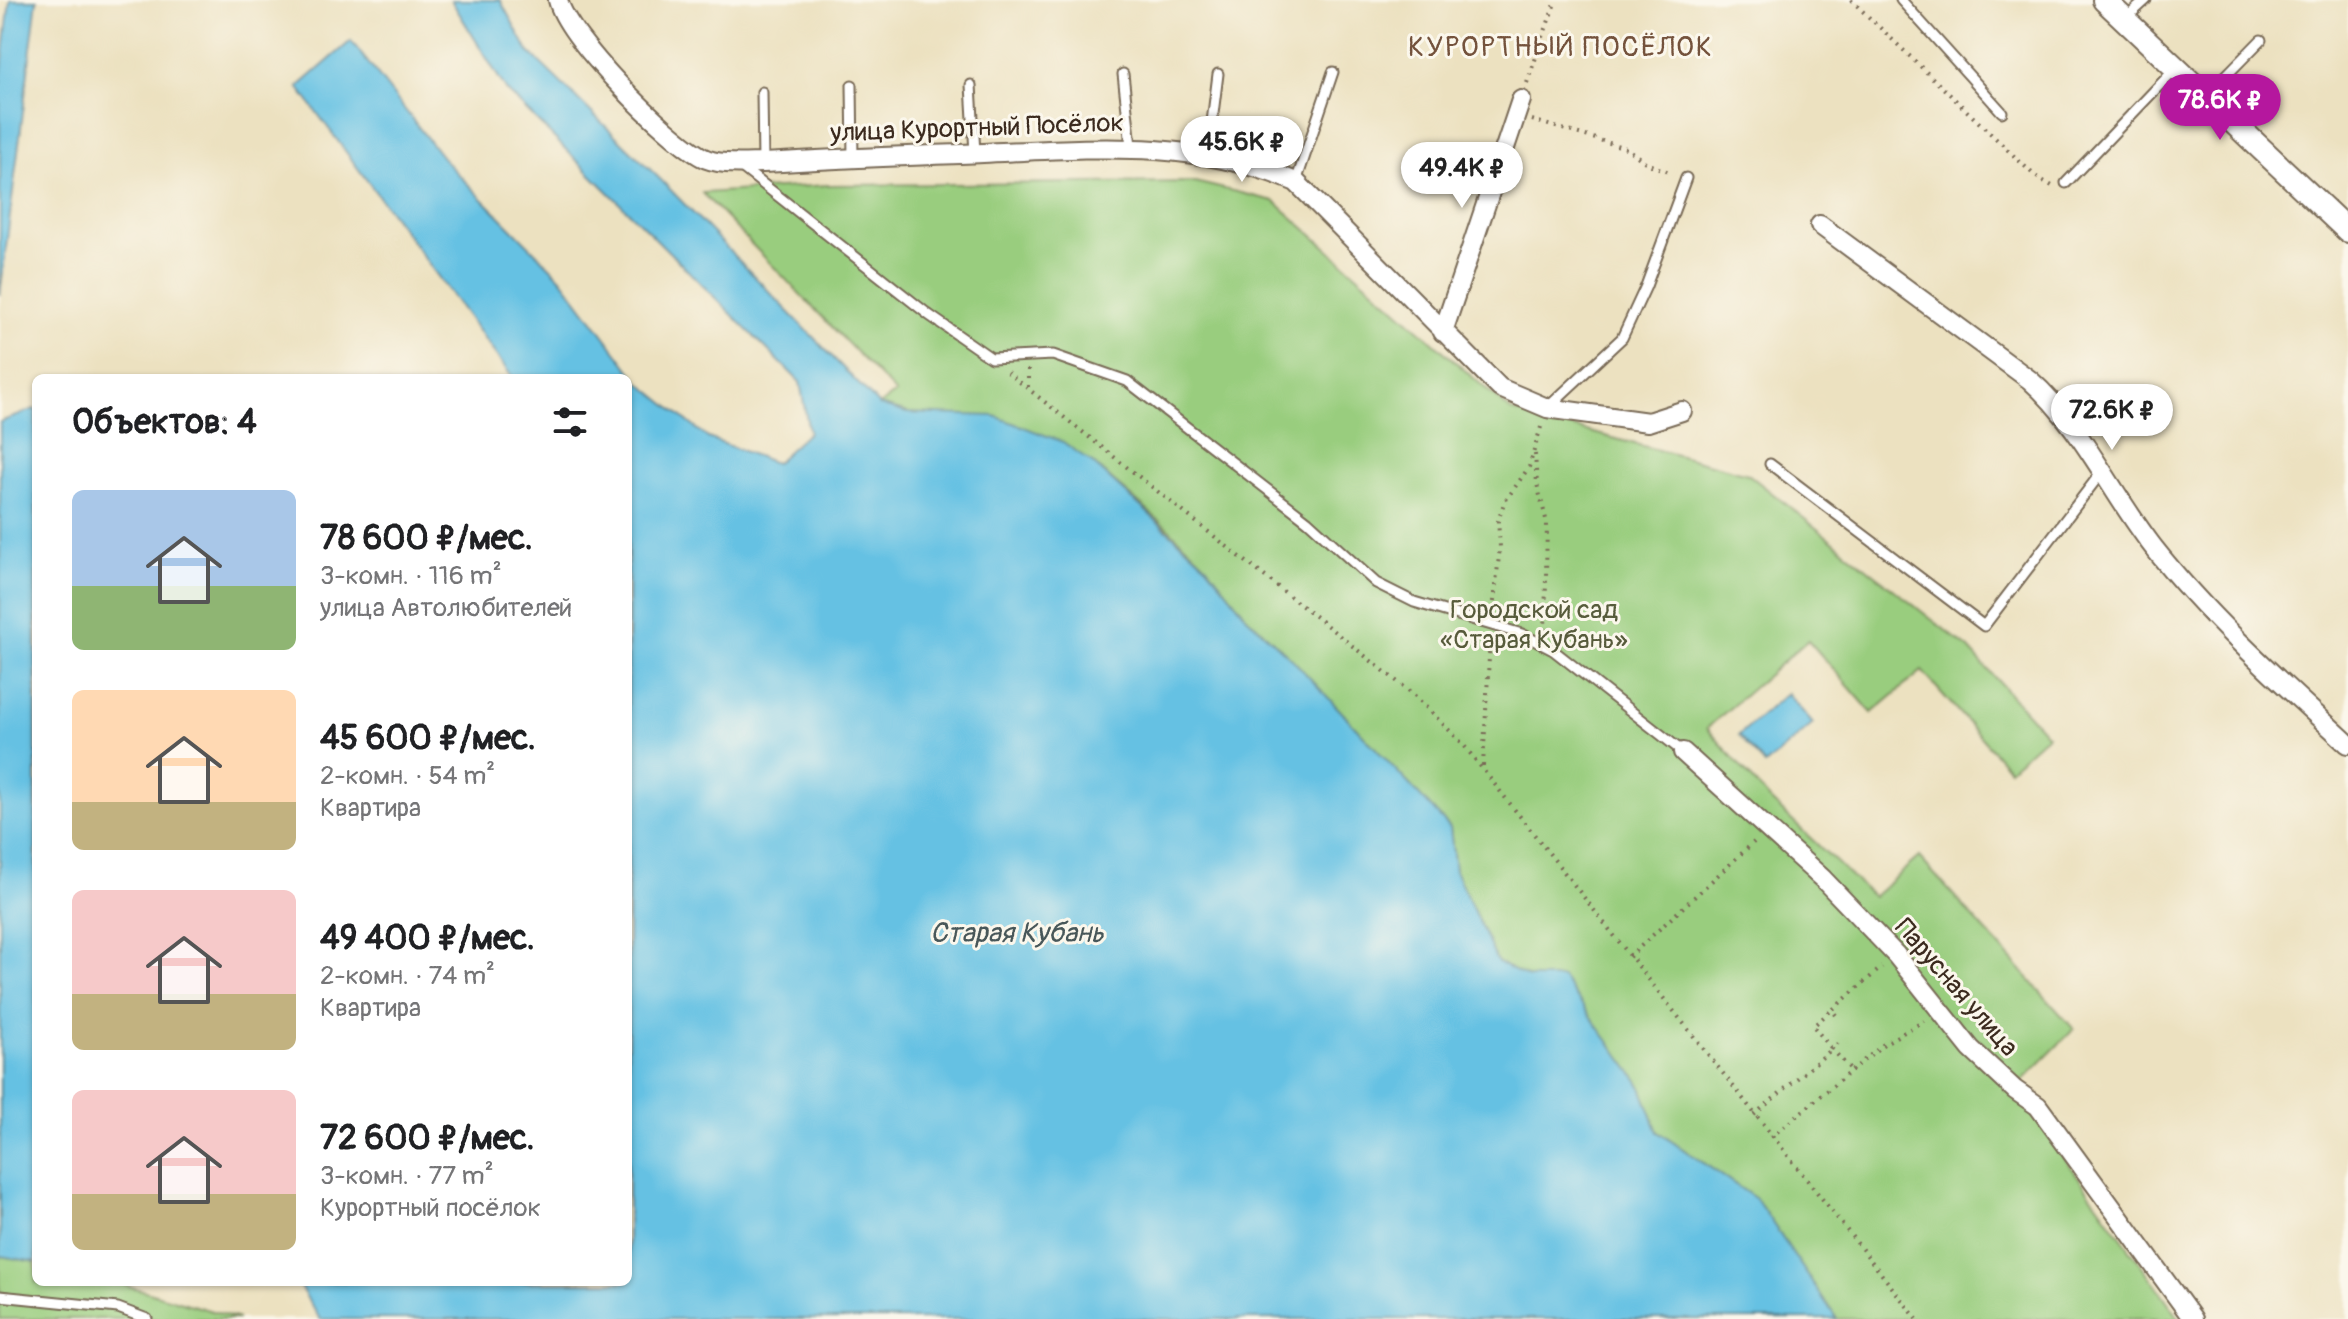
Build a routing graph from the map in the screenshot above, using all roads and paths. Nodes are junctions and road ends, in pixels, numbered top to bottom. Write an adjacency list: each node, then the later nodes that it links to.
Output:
1 (558, 0): 23 (street, улица Курортный Посёлок)
2 (1556, 0): 17 (path)
3 (1851, 0): 27 (path)
4 (1901, 0): 18 (lane)
5 (2104, 0): 7 (street)
6 (2146, 0): 7 (lane)
7 (2125, 20): 9 (street)
8 (2261, 40): 16 (lane)
9 (2176, 68): 16 (street); 27 (lane)
10 (1333, 72): 26 (lane)
11 (1123, 74): 19 (lane)
12 (1218, 74): 21 (lane)
13 (852, 85): 22 (lane)
14 (971, 85): 20 (lane)
15 (762, 92): 24 (lane)
16 (2205, 97): 29 (street)
17 (1518, 108): 25 (path); 30 (street)
18 (2002, 112)
19 (1131, 146): 20 (street, улица Курортный Посёлок); 21 (street, улица Курортный Посёлок)
20 (975, 153): 22 (street, улица Курортный Посёлок)
21 (1208, 154): 26 (street, улица Курортный Посёлок)
22 (853, 158): 24 (street, улица Курортный Посёлок)
23 (735, 162): 24 (street, улица Курортный Посёлок); 31 (lane)
24 (763, 163)
25 (1686, 178): 32 (lane)
26 (1296, 182): 30 (street, улица Курортный Посёлок)
27 (2066, 183)
28 (1820, 225): 36 (street)
29 (2348, 231)
30 (1443, 332): 32 (street, улица Курортный Посёлок)
31 (991, 358): 37 (lane); 41 (path)
32 (1547, 408): 33 (street, улица Курортный Посёлок); 34 (path)
33 (1682, 411)
34 (1534, 447): 37 (path); 38 (path)
35 (1770, 464): 36 (lane)
36 (2101, 473): 39 (street)
37 (1491, 624): 38 (lane); 41 (path)
38 (1545, 646): 40 (lane)
39 (2348, 744)
40 (1683, 752): 42 (street, Парусная улица)
41 (1483, 768): 44 (path)
42 (1769, 829): 43 (street, Парусная улица); 44 (path)
43 (1896, 955): 45 (street, Парусная улица); 47 (path)
44 (1629, 957): 49 (path)
45 (1940, 1012): 48 (path); 54 (street, Парусная улица)
46 (1838, 1043): 47 (path)
47 (1832, 1049): 48 (path); 49 (path)
48 (1852, 1071): 50 (path)
49 (1754, 1115): 50 (path)
50 (1771, 1137): 53 (path)
51 (0, 1296): 52 (lane)
52 (147, 1319)
53 (1917, 1319)
54 (2193, 1319)

